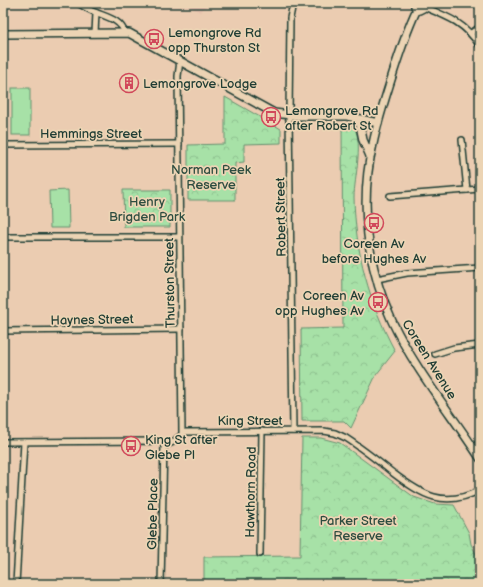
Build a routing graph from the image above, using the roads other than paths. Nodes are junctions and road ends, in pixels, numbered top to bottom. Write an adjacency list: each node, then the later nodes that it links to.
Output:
1 (78, 3): 4 (street)
2 (293, 3): 12 (street, Robert Street)
3 (420, 5): 8 (street); 14 (street, Coreen Avenue)
4 (96, 13): 6 (street); 7 (street)
5 (480, 27): 8 (street)
6 (125, 32): 7 (street); 11 (street)
7 (95, 33): 9 (street)
8 (471, 33): 10 (street)
9 (3, 34)
10 (480, 46)
11 (180, 61): 12 (street); 16 (street, Thurston Street)
12 (289, 115): 13 (street); 31 (street, Robert Street)
13 (356, 118): 14 (street); 18 (street)
14 (378, 123): 18 (street, Coreen Avenue)
15 (462, 140): 20 (street)
16 (179, 144): 17 (street, Hemmings Street); 23 (street, Thurston Street)
17 (3, 145)
18 (370, 156): 25 (street, Coreen Avenue)
19 (480, 189): 20 (street)
20 (467, 190): 21 (street)
21 (390, 196)
22 (3, 237): 23 (street)
23 (179, 237): 26 (street, Thurston Street)
24 (480, 268): 25 (street)
25 (376, 278): 36 (street, Coreen Avenue)
26 (181, 329): 27 (street, Haynes Street); 32 (street, Thurston Street)
27 (3, 331)
28 (480, 345): 29 (street)
29 (435, 354)
30 (262, 431): 31 (street, King Street); 32 (street, King Street); 38 (street, Hawthorn Road)
31 (293, 431): 37 (street, King Street)
32 (182, 433): 35 (street, King Street)
33 (3, 442): 34 (street)
34 (24, 442): 35 (street); 39 (street)
35 (164, 444): 40 (street, Glebe Place)
36 (480, 458)
37 (480, 490)
38 (260, 554)
39 (16, 584)
40 (161, 584)

